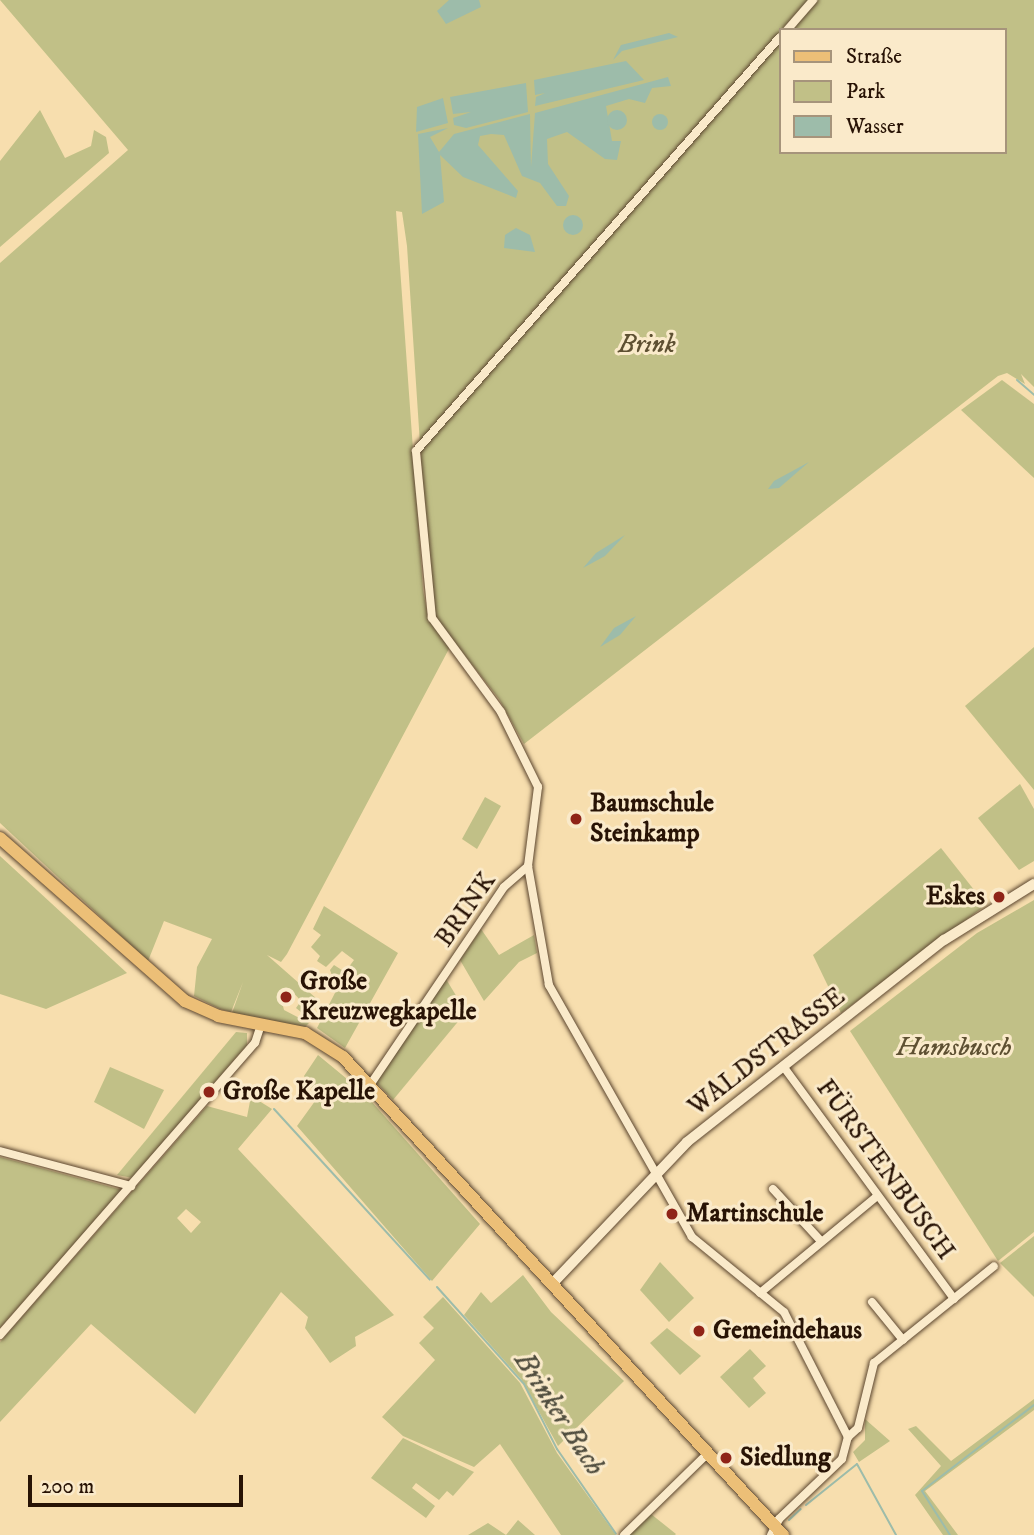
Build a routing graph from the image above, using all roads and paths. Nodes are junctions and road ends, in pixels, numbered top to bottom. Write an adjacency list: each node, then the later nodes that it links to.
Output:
1 (813, 0): 2 (street)
2 (789, 28)
3 (778, 39): 5 (street)
4 (0, 838): 7 (main road)
5 (528, 866): 9 (street, BRINK); 11 (street)
6 (1034, 884): 8 (street, WALDSTRASSE)
7 (261, 1025): 9 (main road); 12 (street)
8 (783, 1066): 11 (street, WALDSTRASSE); 14 (street, FÜRSTENBUSCH)
9 (370, 1086): 17 (main road)
10 (0, 1151): 12 (street)
11 (657, 1169): 17 (street, WALDSTRASSE); 18 (street)
12 (131, 1186): 21 (street)
13 (773, 1189): 15 (street)
14 (876, 1197): 15 (street); 19 (street, FÜRSTENBUSCH)
15 (821, 1241): 18 (street)
16 (994, 1266): 19 (street)
17 (552, 1283): 24 (main road)
18 (760, 1293): 23 (street)
19 (954, 1299): 22 (street)
20 (872, 1302): 22 (street)
21 (0, 1335)
22 (903, 1340): 23 (street)
23 (848, 1437): 25 (street)
24 (708, 1453): 25 (main road); 26 (street)
25 (777, 1532)
26 (624, 1535)

